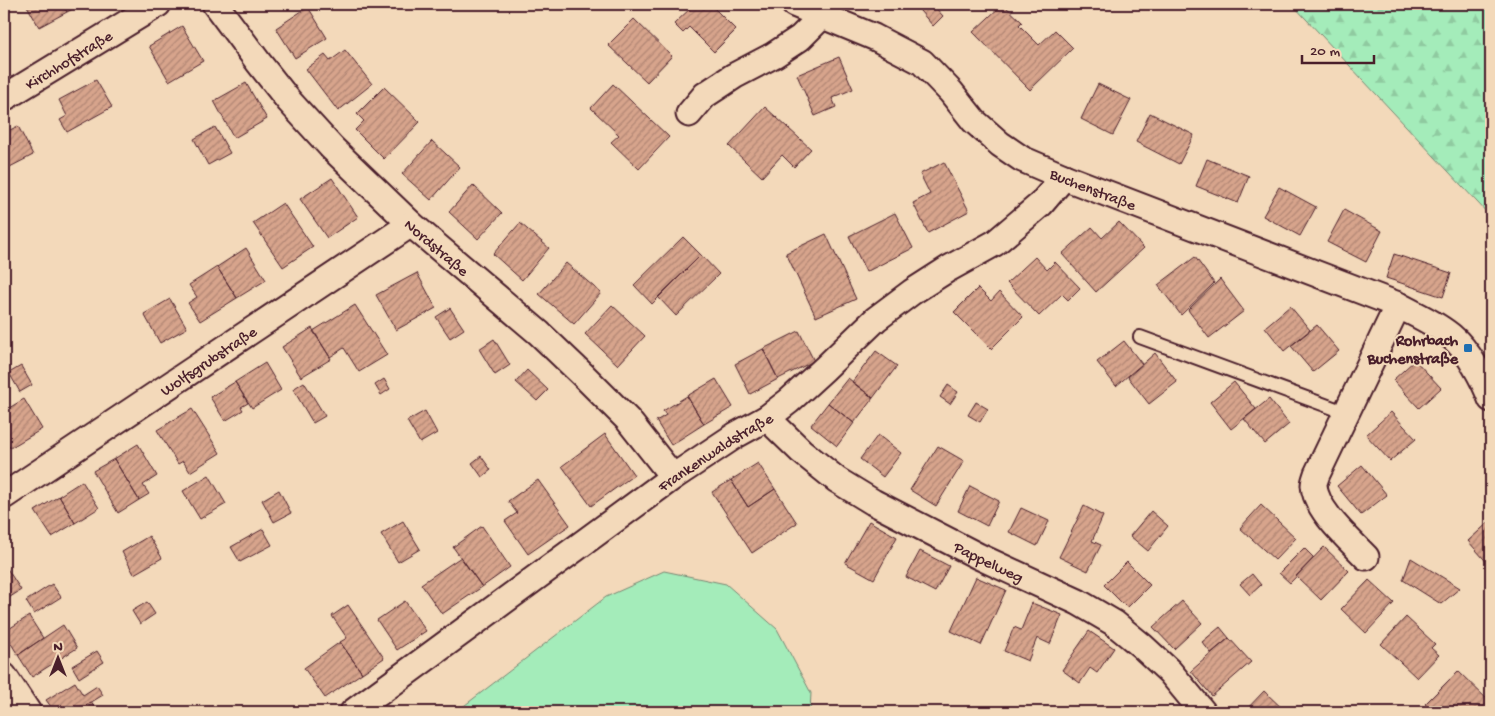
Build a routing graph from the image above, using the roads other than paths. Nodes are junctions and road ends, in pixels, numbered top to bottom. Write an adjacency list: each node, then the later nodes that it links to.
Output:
1 (158, 4): 5 (street, Kirchhofstraße)
2 (216, 4): 8 (street, Nordstraße)
3 (794, 4): 4 (street, Buchenstraße)
4 (823, 16): 6 (street); 7 (street, Buchenstraße)
5 (4, 98)
6 (689, 114)
7 (1064, 177): 9 (street, Buchenstraße); 13 (street, Frankenwaldstraße)
8 (411, 224): 14 (street, Nordstraße); 15 (street, Wolfsgrubstraße)
9 (1398, 305): 11 (street, Buchenstraße); 12 (street)
10 (1140, 337): 12 (lane)
11 (1491, 400)
12 (1347, 413): 16 (street)
13 (767, 418): 14 (street, Frankenwaldstraße); 20 (street, Pappelweg)
14 (673, 477): 19 (street, Frankenwaldstraße)
15 (4, 496)
16 (1366, 557)
17 (4, 676): 18 (street)
18 (28, 712)
19 (353, 712)
20 (1203, 712)

